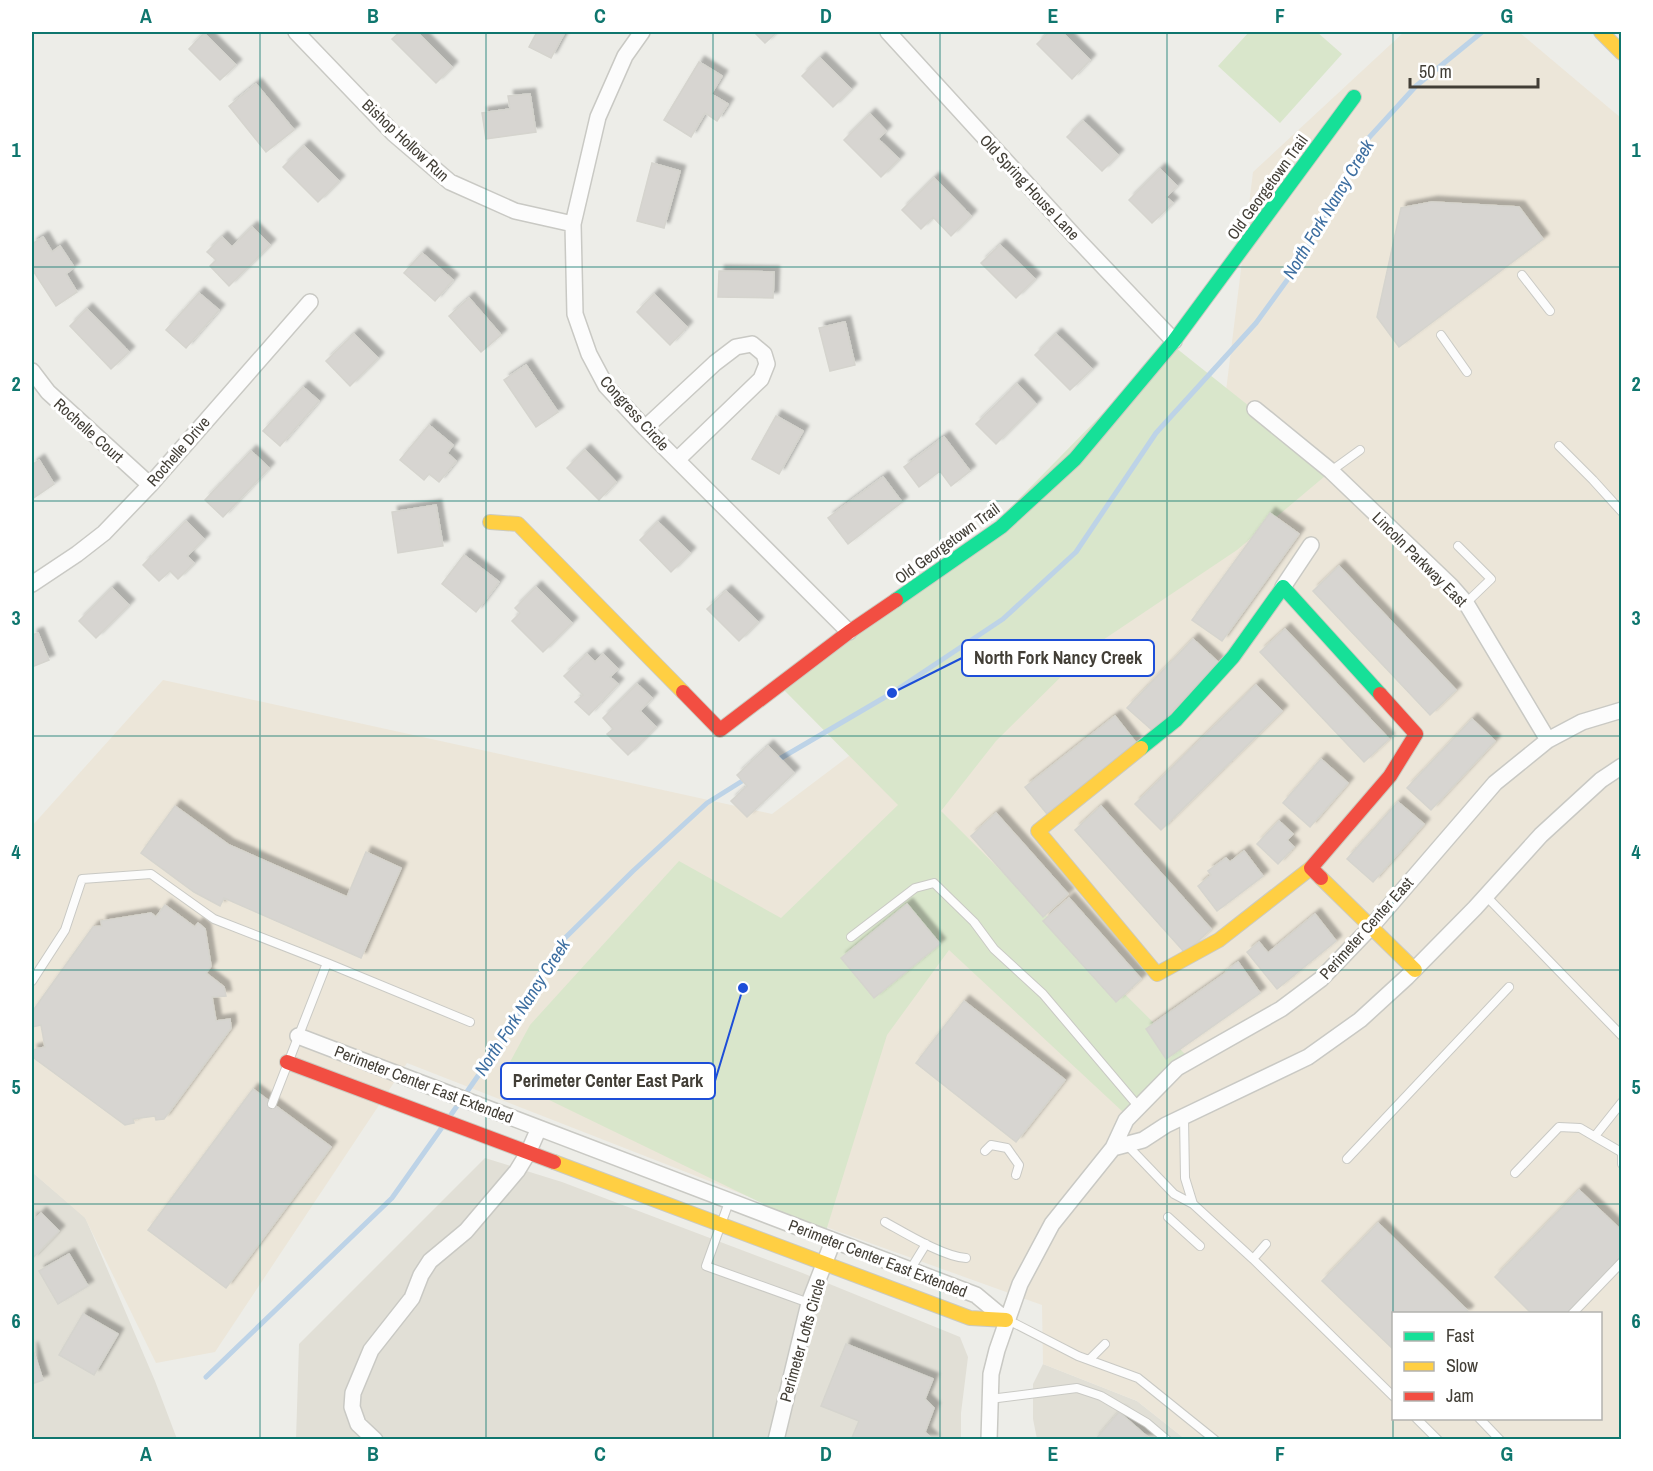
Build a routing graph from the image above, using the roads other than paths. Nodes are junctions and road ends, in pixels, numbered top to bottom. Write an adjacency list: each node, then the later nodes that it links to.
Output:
1 (296, 32): 7 (street, Bishop Hollow Run)
2 (642, 32): 7 (street, Congress Circle)
3 (888, 32): 12 (street, Old Spring House Lane)
4 (1600, 32): 5 (main road)
5 (1622, 53)
6 (1354, 97): 12 (main road, Old Georgetown Trail)
7 (573, 224): 16 (street, Congress Circle)
8 (1522, 275): 10 (lane)
9 (310, 302): 21 (street, Rochelle Drive)
10 (1550, 311)
11 (1441, 335): 14 (lane)
12 (1174, 341): 29 (main road, Old Georgetown Trail)
13 (32, 371): 21 (street, Rochelle Court)
14 (1467, 372)
15 (1255, 409): 20 (street, Lincoln Parkway East)
16 (645, 428): 19 (street, Congress Circle); 19 (street)
17 (1559, 446): 22 (lane)
18 (1360, 450): 20 (lane)
19 (676, 460): 29 (street, Congress Circle)
20 (1331, 471): 28 (street, Lincoln Parkway East)
21 (150, 484): 26 (street, Rochelle Drive)
22 (1622, 512)
23 (490, 522): 29 (main road, Old Georgetown Trail)
24 (1311, 544): 27 (street)
25 (1458, 546): 28 (lane)
26 (32, 584)
27 (1284, 587): 33 (main road); 33 (main road)
28 (1466, 603): 31 (street, Lincoln Parkway East)
29 (849, 632)
30 (1622, 710): 31 (street, Perimeter Center East)
31 (1548, 740): 35 (street, Perimeter Center East)
32 (1622, 766): 34 (street, Perimeter Center East)
33 (1311, 868): 35 (main road)
34 (1486, 896): 38 (street, Perimeter Center East); 43 (lane)
35 (1371, 927): 38 (main road); 47 (street, Perimeter Center East)
36 (851, 937): 47 (lane)
37 (327, 963): 39 (lane); 41 (lane); 42 (lane)
38 (1414, 970): 48 (street, Perimeter Center East)
39 (32, 981)
40 (1509, 987): 55 (lane)
41 (470, 1022)
42 (298, 1036): 44 (lane); 49 (street, Perimeter Center East Extended)
43 (1622, 1036)
44 (287, 1062): 46 (lane); 54 (main road, Perimeter Center East Extended)
45 (1622, 1102): 50 (lane)
46 (272, 1104)
47 (1138, 1106): 51 (street, Perimeter Center East)
48 (1184, 1116): 51 (street, Perimeter Center East); 60 (lane)
49 (539, 1128): 54 (street); 59 (street, Perimeter Center East Extended)
50 (1595, 1136): 53 (lane); 57 (lane)
51 (1120, 1146): 60 (lane); 75 (street, Perimeter Center East)
52 (985, 1151): 58 (lane)
53 (1621, 1152): 56 (lane)
54 (528, 1153): 63 (main road, Perimeter Center East Extended); 82 (street)
55 (1347, 1159)
56 (1622, 1164)
57 (1515, 1173)
58 (1016, 1174)
59 (729, 1202): 63 (lane); 64 (street, Perimeter Center East Extended)
60 (1193, 1204): 69 (lane)
61 (1168, 1217): 67 (lane)
62 (885, 1222): 65 (lane)
63 (721, 1223): 71 (main road, Perimeter Center East Extended); 73 (lane)
64 (833, 1241): 71 (street, Perimeter Lofts Circle); 72 (street, Perimeter Center East Extended)
65 (926, 1244): 68 (lane); 72 (lane)
66 (1266, 1245): 69 (lane)
67 (1200, 1246)
68 (966, 1258)
69 (1253, 1259): 78 (lane)
70 (1622, 1262): 74 (lane)
71 (825, 1263): 73 (street, Perimeter Lofts Circle); 75 (main road, Perimeter Center East Extended)
72 (910, 1270): 75 (street, Perimeter Center East Extended)
73 (809, 1304): 83 (street, Perimeter Lofts Circle)
74 (1574, 1312)
75 (1006, 1320): 77 (lane); 79 (street, Perimeter Center East)
76 (1105, 1344): 77 (lane)
77 (1089, 1360): 86 (lane)
78 (1392, 1395)
79 (990, 1400): 84 (street, Perimeter Center East); 85 (lane)
80 (1417, 1420): 87 (lane)
81 (1480, 1420): 88 (lane)
82 (375, 1440)
83 (776, 1440)
84 (989, 1440)
85 (1167, 1440)
86 (1215, 1440)
87 (1438, 1440)
88 (1500, 1440)

